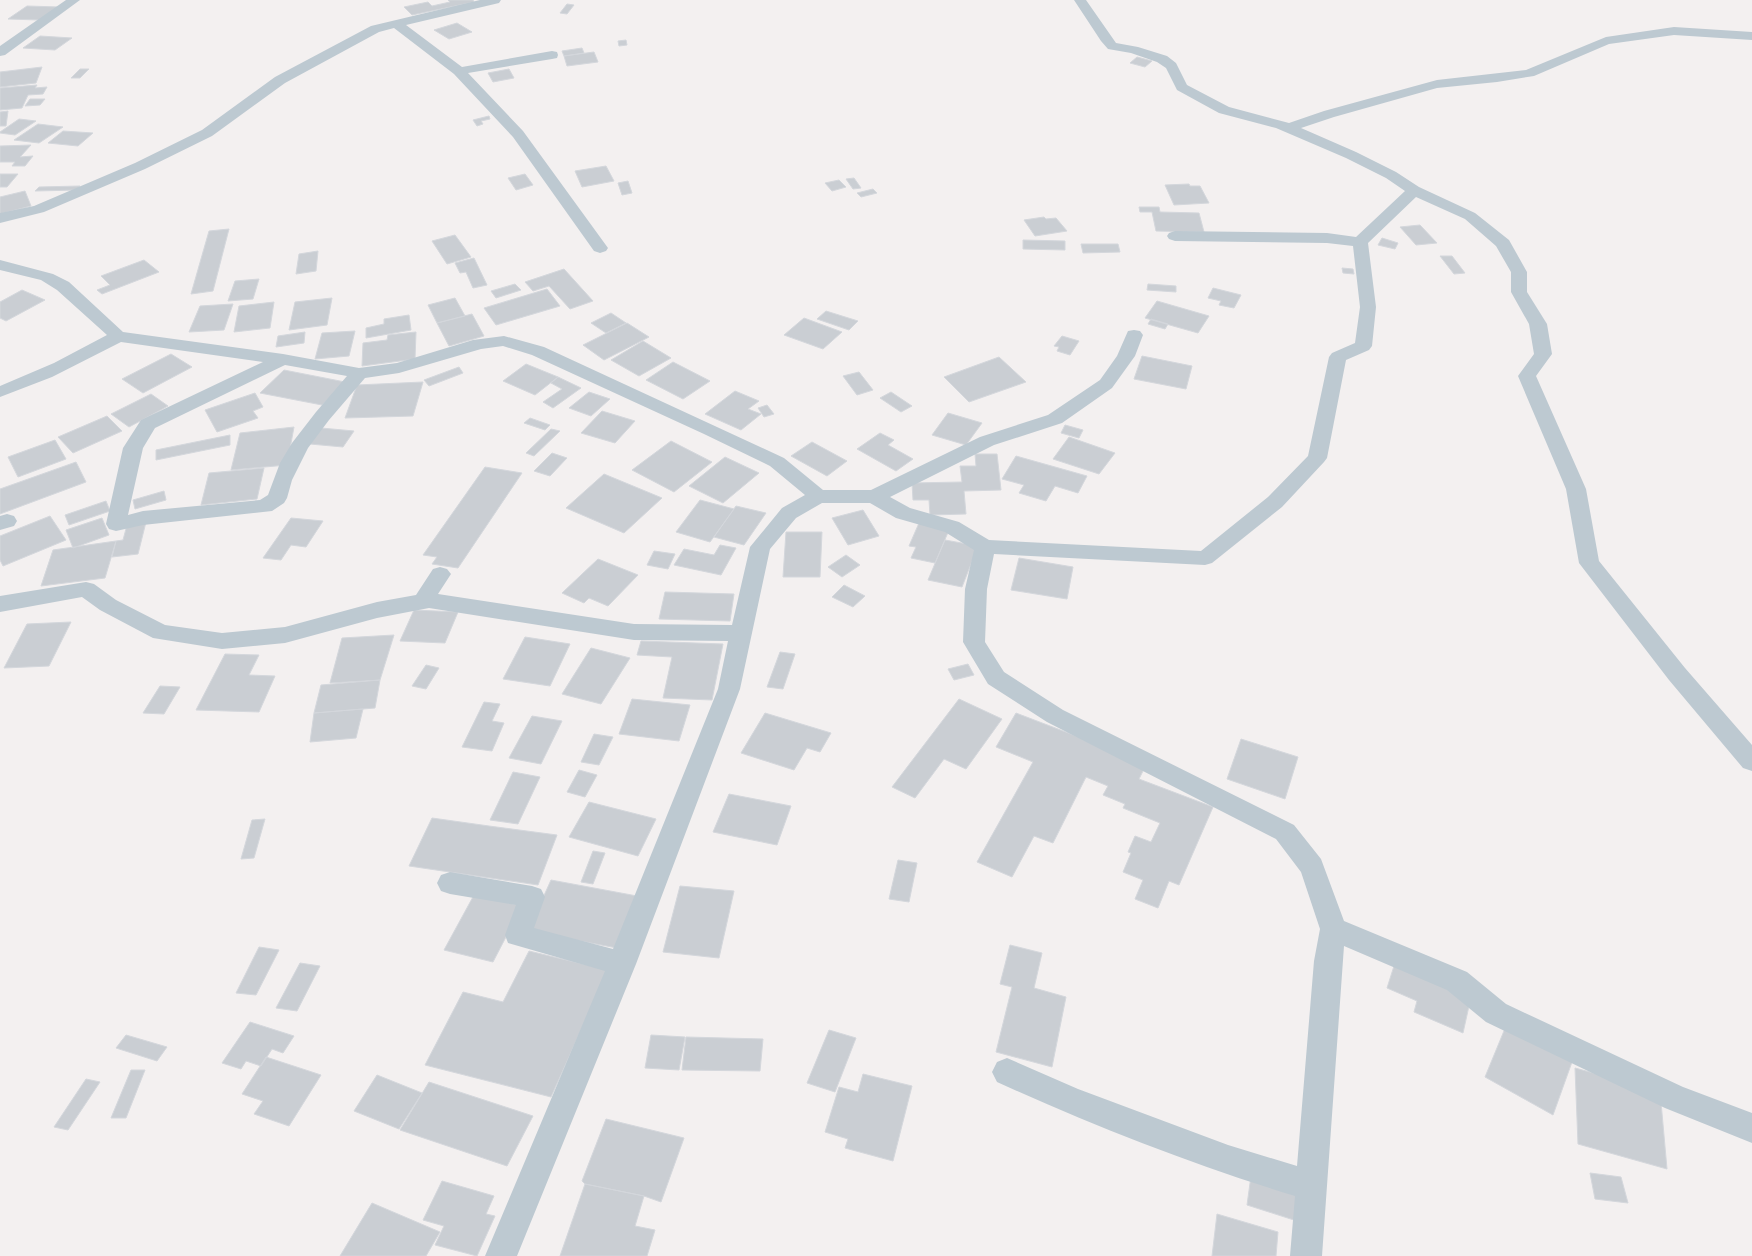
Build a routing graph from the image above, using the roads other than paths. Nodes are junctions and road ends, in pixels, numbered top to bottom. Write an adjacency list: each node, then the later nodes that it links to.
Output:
1 (74, 0): 6 (street)
2 (495, 0): 4 (street)
3 (1080, 0): 9 (street)
4 (396, 24): 8 (street); 11 (street)
5 (1752, 36): 9 (street)
6 (0, 52)
7 (552, 55): 8 (street)
8 (459, 71): 14 (street)
9 (1289, 128): 10 (street)
10 (1414, 190): 13 (street); 28 (street)
11 (0, 218)
12 (1175, 236): 13 (street)
13 (1360, 242): 23 (street)
14 (600, 248)
15 (1, 266): 17 (street)
16 (1134, 335): 22 (street)
17 (118, 336): 18 (street); 20 (street)
18 (283, 359): 19 (street); 19 (street)
19 (359, 373): 21 (street)
20 (0, 392)
21 (818, 496): 22 (street); 27 (street)
22 (874, 497): 23 (street)
23 (985, 547): 30 (street)
24 (440, 574): 25 (street)
25 (423, 601): 26 (street); 27 (street)
26 (0, 604)
27 (742, 633): 31 (street)
28 (1752, 761)
29 (450, 883): 31 (street)
30 (1333, 929): 33 (street); 34 (street)
31 (622, 964): 35 (street)
32 (1007, 1072): 34 (street)
33 (1752, 1128)
34 (1311, 1185): 36 (street)
35 (501, 1256)
36 (1306, 1256)

